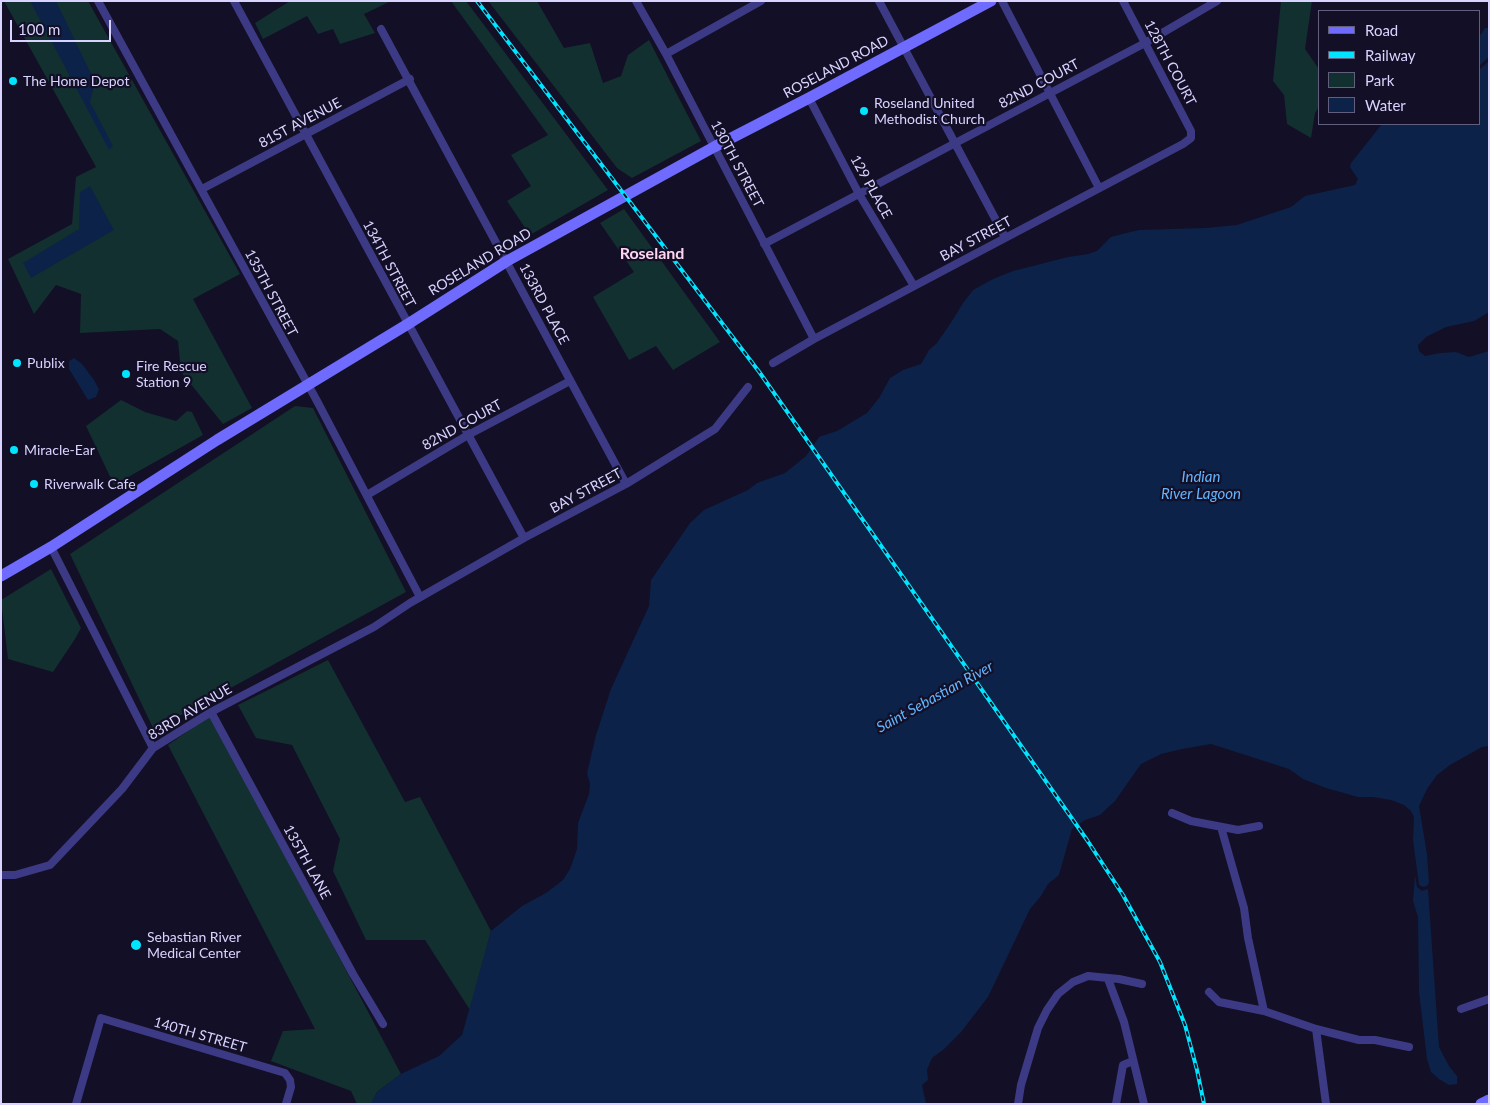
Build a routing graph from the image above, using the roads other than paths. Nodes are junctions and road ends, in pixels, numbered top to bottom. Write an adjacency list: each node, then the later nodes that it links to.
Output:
1 (98, 1): 22 (street, 135TH STREET)
2 (234, 1): 17 (street, 134TH STREET)
3 (636, 1): 13 (street, 130TH STREET)
4 (761, 1): 13 (street)
5 (879, 1): 12 (street)
6 (991, 1): 12 (main road, ROSELAND ROAD)
7 (1002, 1): 15 (street)
8 (1123, 1): 11 (street, 128TH COURT)
9 (1217, 1): 11 (street, 82ND COURT)
10 (382, 30): 14 (street, 133RD PLACE)
11 (1145, 43): 15 (street, 82ND COURT); 18 (street, 128TH COURT)
12 (903, 48): 16 (main road, ROSELAND ROAD); 19 (street)
13 (666, 54): 20 (street, 130TH STREET)
14 (410, 79): 17 (street, 81ST AVENUE); 26 (street, 133RD PLACE)
15 (1050, 93): 19 (street, 82ND COURT); 21 (street)
16 (809, 98): 20 (main road, ROSELAND ROAD); 23 (street, 129 PLACE)
17 (305, 134): 22 (street, 81ST AVENUE); 28 (street, 134TH STREET)
18 (1191, 138): 21 (street, BAY STREET)
19 (955, 142): 23 (street, 82ND COURT); 24 (street)
20 (714, 147): 25 (street, 130TH STREET); 26 (main road, ROSELAND ROAD)
21 (1099, 188): 24 (street, BAY STREET)
22 (202, 189): 32 (street, 135TH STREET)
23 (859, 194): 25 (street, 82ND COURT); 27 (street, 129 PLACE)
24 (1005, 237): 27 (street, BAY STREET)
25 (764, 244): 29 (street, 130TH STREET)
26 (507, 261): 28 (main road, ROSELAND ROAD); 31 (street, 133RD PLACE)
27 (914, 286): 29 (street, BAY STREET)
28 (408, 324): 32 (main road, ROSELAND ROAD); 34 (street, 134TH STREET)
29 (814, 339): 30 (street, BAY STREET)
30 (773, 363)
31 (570, 381): 34 (street, 82ND COURT); 35 (street, 133RD PLACE)
32 (308, 386): 36 (street, 135TH STREET); 38 (main road, ROSELAND ROAD)
33 (748, 387): 35 (street, BAY STREET)
34 (468, 435): 36 (street, 82ND COURT); 37 (street, 134TH STREET)
35 (626, 484): 37 (street, BAY STREET)
36 (367, 495): 40 (street, 135TH STREET)
37 (524, 538): 40 (street, BAY STREET)
38 (51, 547): 39 (main road, ROSELAND ROAD); 42 (street)
39 (1, 576)
40 (420, 597): 41 (street, 83RD AVENUE)
41 (211, 712): 42 (street, 83RD AVENUE); 53 (street, 135TH LANE)
42 (153, 748): 46 (street, 83RD AVENUE)
43 (1172, 813): 45 (street)
44 (1259, 826): 45 (street)
45 (1221, 827): 52 (street)
46 (1, 875)
47 (1108, 979): 48 (street); 56 (street); 60 (street)
48 (1142, 984)
49 (1209, 992): 52 (street)
50 (1489, 999): 51 (street)
51 (1461, 1009)
52 (1264, 1012): 54 (street)
53 (383, 1024)
54 (1316, 1029): 55 (street); 63 (street)
55 (1409, 1047)
56 (1133, 1061): 61 (street); 62 (street)
57 (1489, 1100): 64 (main road)
58 (76, 1104): 59 (street, 140TH STREET)
59 (286, 1104)
60 (1018, 1104)
61 (1116, 1104)
62 (1144, 1104)
63 (1326, 1104)
64 (1481, 1104)

